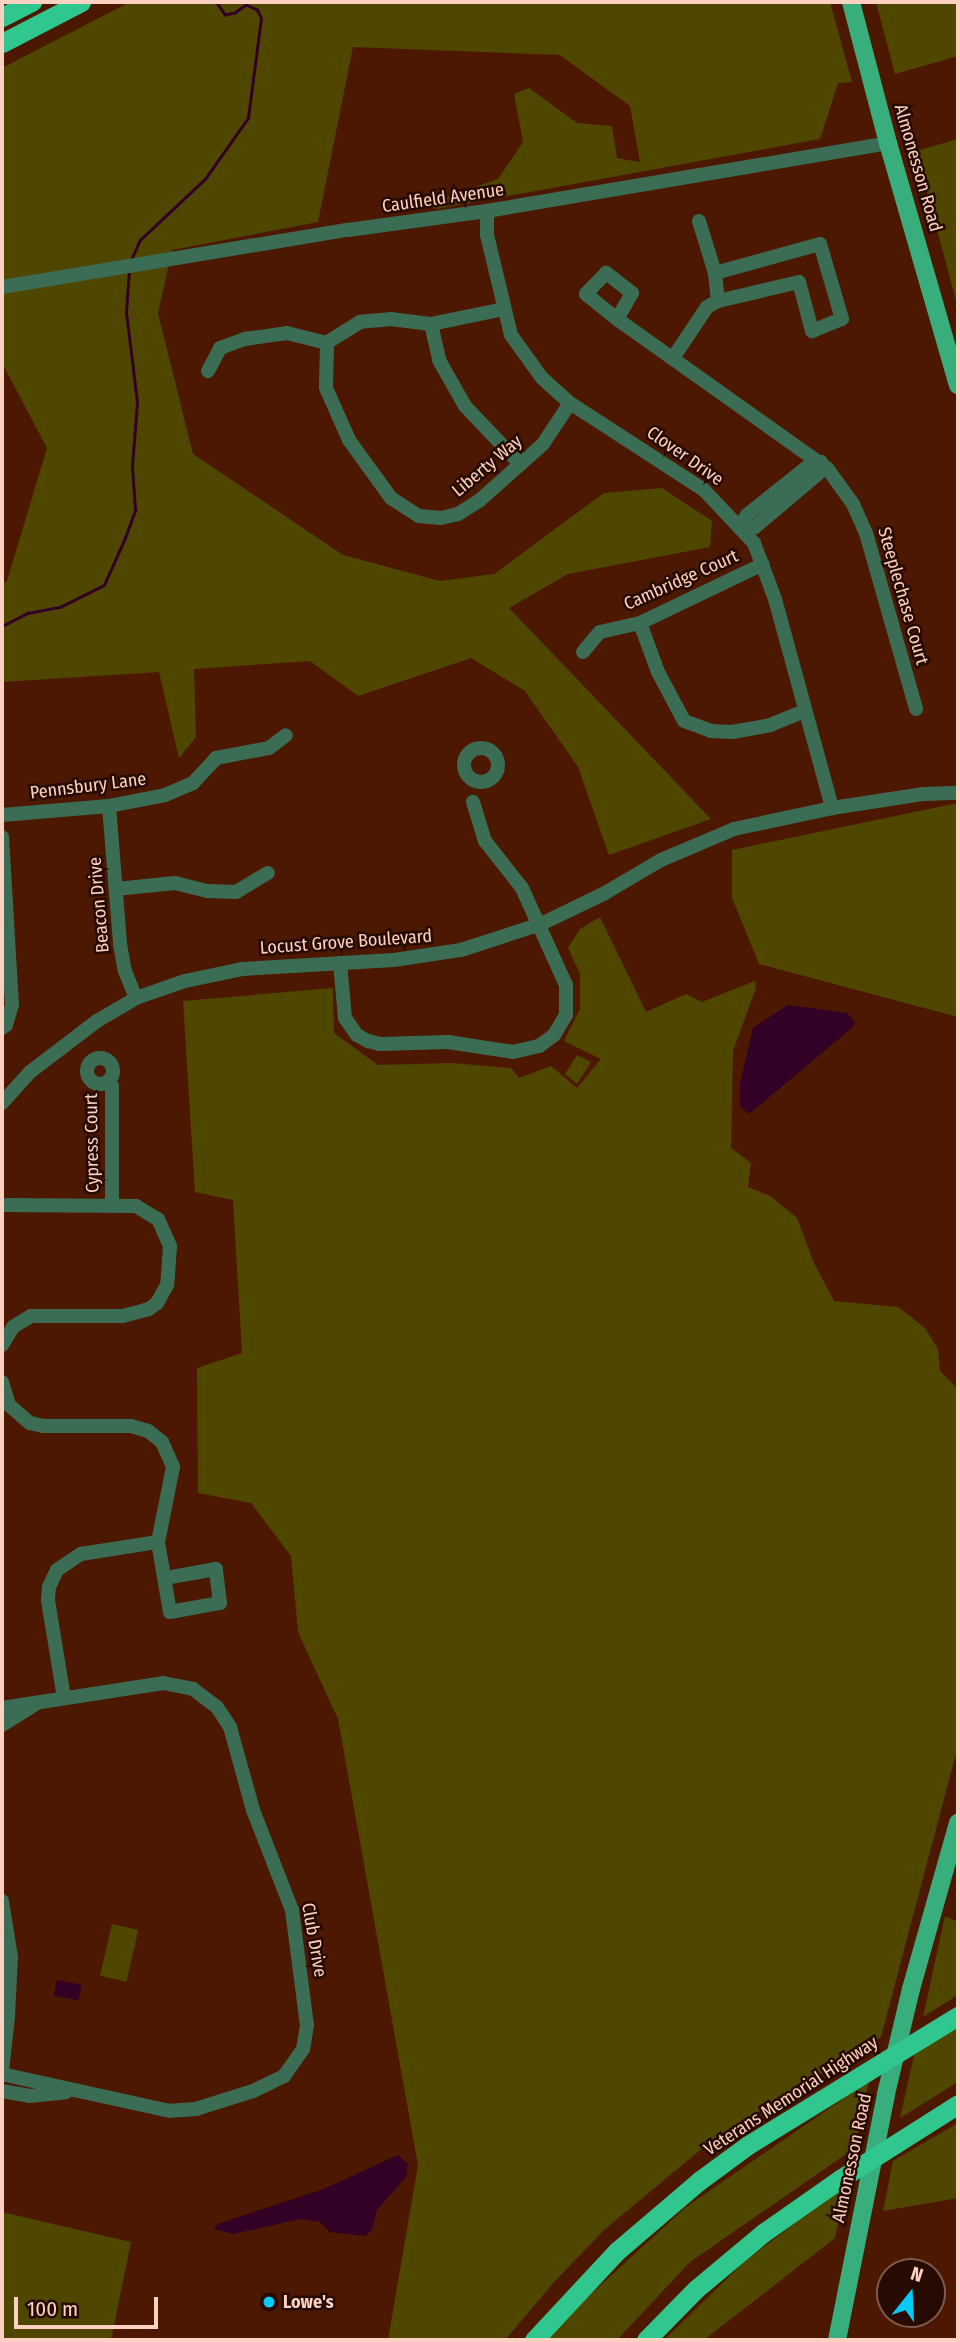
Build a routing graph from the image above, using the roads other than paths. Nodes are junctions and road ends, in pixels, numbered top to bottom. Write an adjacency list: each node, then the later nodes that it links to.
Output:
1 (32, 2): 4 (highway)
2 (81, 2): 5 (highway)
3 (852, 2): 6 (main road, Almonesson Road)
4 (2, 18)
5 (2, 43)
6 (888, 143): 7 (street, Caulfield Avenue); 18 (main road, Almonesson Road)
7 (487, 212): 10 (street, Caulfield Avenue); 12 (street, Clover Drive)
8 (699, 221): 9 (street)
9 (715, 273): 11 (street); 11 (street)
10 (2, 286)
11 (718, 301): 16 (street)
12 (504, 309): 14 (street); 19 (street, Clover Drive)
13 (617, 320): 16 (street, Steeplechase Court)
14 (431, 324): 15 (street); 21 (street)
15 (327, 343): 17 (street); 21 (street, Liberty Way)
16 (673, 358): 20 (street, Steeplechase Court)
17 (208, 371)
18 (958, 386)
19 (570, 403): 21 (street, Liberty Way); 22 (street, Clover Drive)
20 (821, 462): 22 (street); 26 (street, Steeplechase Court)
21 (520, 464)
22 (739, 527): 23 (street, Clover Drive)
23 (763, 564): 24 (street, Cambridge Court); 27 (street, Clover Drive)
24 (640, 623): 25 (street, Cambridge Court); 27 (street)
25 (583, 652)
26 (916, 709)
27 (805, 710): 36 (street, Clover Drive)
28 (286, 735): 35 (street, Pennsbury Lane)
29 (465, 773): 30 (street); 30 (street); 34 (street)
30 (491, 779): 34 (street)
31 (958, 782): 33 (street)
32 (958, 793): 33 (street)
33 (924, 794): 36 (street, Locust Grove Boulevard)
34 (473, 802): 41 (street)
35 (109, 806): 37 (street, Pennsbury Lane); 40 (street, Beacon Drive)
36 (832, 808): 41 (street, Locust Grove Boulevard)
37 (2, 815)
38 (2, 836): 44 (street)
39 (268, 873): 40 (street)
40 (116, 889): 43 (street, Beacon Drive)
41 (541, 924): 42 (street, Locust Grove Boulevard); 42 (street)
42 (340, 963): 43 (street, Locust Grove Boulevard)
43 (136, 998): 46 (street, Locust Grove Boulevard)
44 (2, 1028)
45 (108, 1081): 48 (street, Cypress Court)
46 (2, 1103)
47 (2, 1205): 48 (street)
48 (111, 1205): 49 (street)
49 (2, 1345)
50 (2, 1382): 51 (street)
51 (158, 1542): 52 (street); 53 (street)
52 (164, 1578)
53 (64, 1698): 54 (street, Club Drive); 63 (street, Club Drive)
54 (36, 1704): 55 (street, Club Drive); 56 (street)
55 (2, 1707)
56 (2, 1725)
57 (958, 1823): 67 (main road, Almonesson Road)
58 (2, 1901): 59 (street)
59 (6, 1957): 61 (street)
60 (958, 2016): 65 (highway, Veterans Memorial Highway)
61 (2, 2073): 63 (street, Club Drive)
62 (2, 2091): 63 (street)
63 (75, 2091)
64 (958, 2104): 66 (highway)
65 (534, 2340)
66 (646, 2340)
67 (837, 2340)

